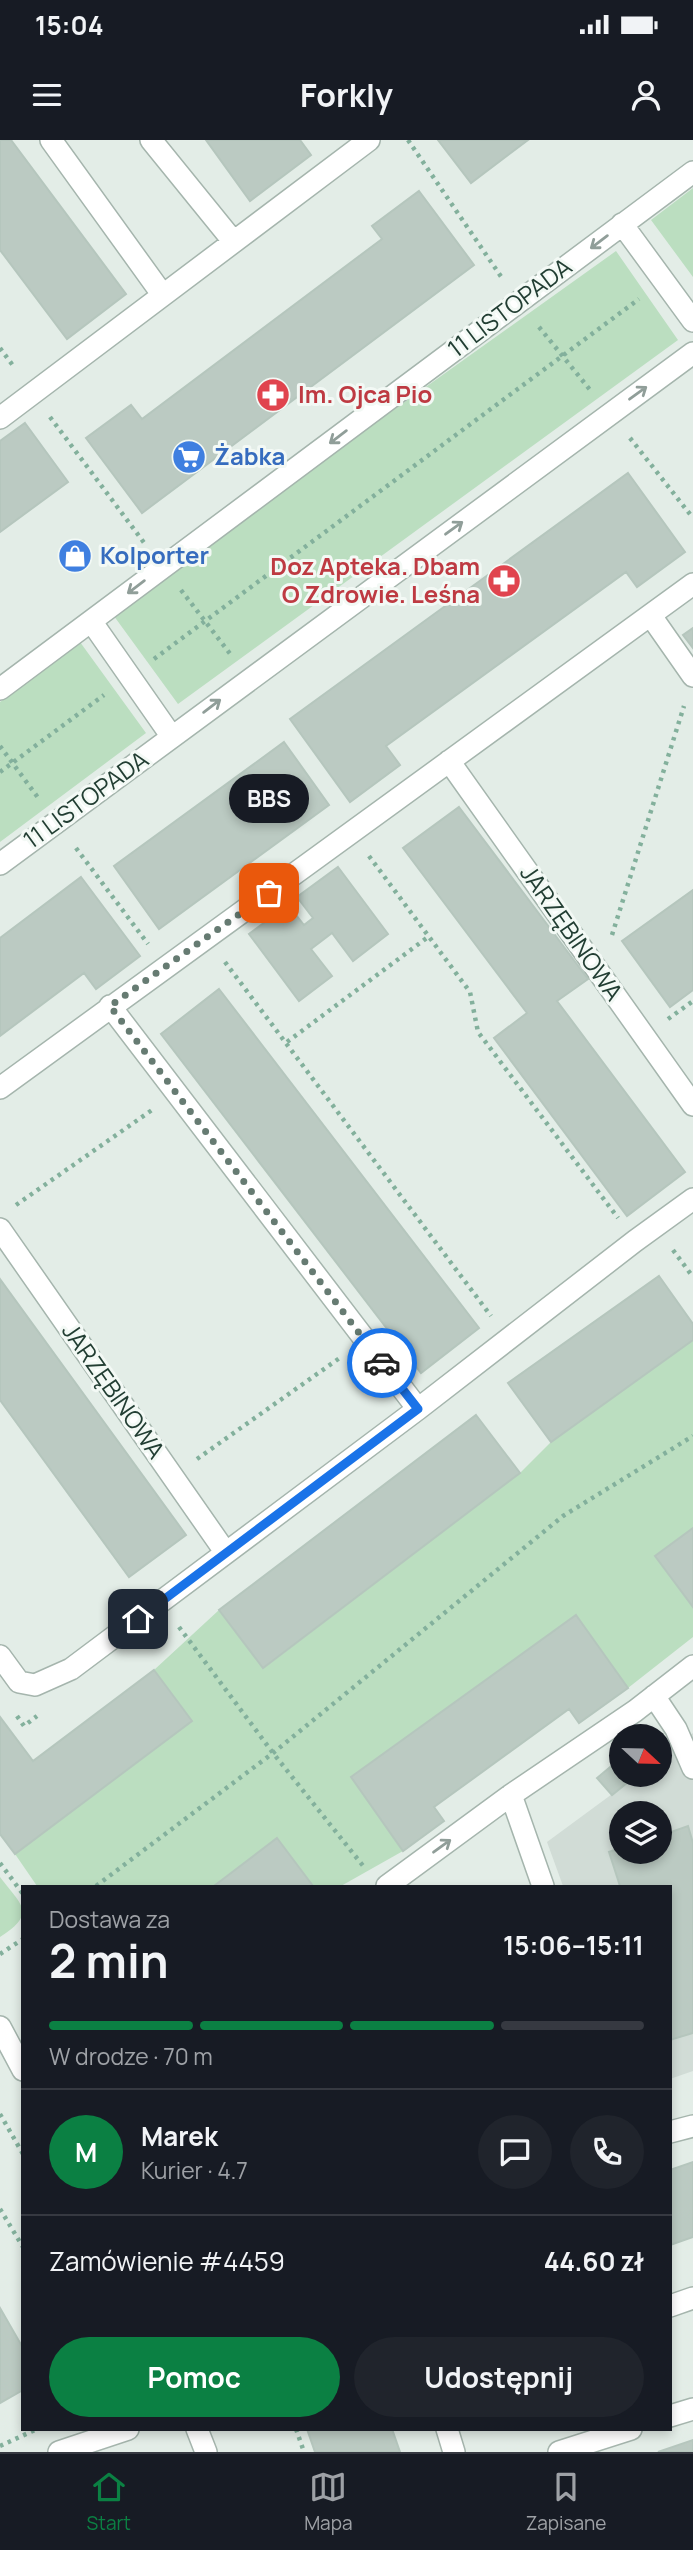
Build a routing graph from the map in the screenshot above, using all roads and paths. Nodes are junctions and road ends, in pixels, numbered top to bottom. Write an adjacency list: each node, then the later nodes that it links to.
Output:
1 (51, 140): 9 (street)
2 (151, 140): 7 (street)
3 (369, 140): 7 (street)
4 (408, 140): 10 (path)
5 (693, 172): 6 (street, 11 LISTOPADA)
6 (622, 225): 8 (street); 10 (street, 11 LISTOPADA, one-way to 10)
7 (233, 241): 9 (street)
8 (664, 281): 11 (street); 14 (path)
9 (162, 294): 15 (street)
10 (519, 302): 14 (path); 19 (street, 11 LISTOPADA, one-way to 19)
11 (693, 321)
12 (0, 348): 15 (path)
13 (693, 352): 16 (street, 11 LISTOPADA, one-way to 13)
14 (562, 355): 16 (path); 23 (path)
15 (33, 395): 17 (street); 19 (path)
16 (610, 414): 18 (path); 26 (street, 11 LISTOPADA, one-way to 16)
17 (0, 418)
18 (693, 518)
19 (163, 568): 22 (street, 11 LISTOPADA, one-way to 22); 23 (path)
20 (693, 584): 21 (street)
21 (651, 616): 25 (street); 31 (street)
22 (92, 621): 24 (street, 11 LISTOPADA); 27 (street, 11 LISTOPADA)
23 (205, 621): 24 (path); 26 (path)
24 (130, 676): 29 (street, 11 LISTOPADA); 32 (path)
25 (693, 676)
26 (248, 679): 29 (street, 11 LISTOPADA, one-way to 26)
27 (0, 689)
28 (685, 705): 40 (path)
29 (173, 737): 34 (street, 11 LISTOPADA)
30 (0, 746): 32 (path)
31 (449, 761): 35 (street); 40 (street, JARZĘBINOWA)
32 (12, 763): 33 (path); 34 (path)
33 (0, 772)
34 (56, 821): 36 (street, 11 LISTOPADA); 39 (path)
35 (352, 833): 37 (path); 38 (street)
36 (0, 864)
37 (428, 937): 42 (path); 49 (path)
38 (207, 938): 39 (street); 42 (path)
39 (165, 967): 41 (street)
40 (600, 974): 45 (street, JARZĘBINOWA)
41 (110, 1006): 43 (street); 44 (street)
42 (287, 1042): 50 (path)
43 (0, 1088)
44 (176, 1093): 47 (path); 51 (street)
45 (693, 1105)
46 (693, 1199): 49 (street)
47 (11, 1209)
48 (0, 1229): 54 (street, JARZĘBINOWA)
49 (635, 1241): 50 (street)
50 (508, 1339): 52 (street)
51 (365, 1340): 52 (street); 54 (path)
52 (418, 1409): 55 (street)
53 (693, 1436): 60 (path)
54 (173, 1476): 55 (street, JARZĘBINOWA)
55 (226, 1553): 56 (street)
56 (161, 1602): 57 (street); 60 (path)
57 (0, 1656)
58 (693, 1666): 59 (street)
59 (654, 1696): 61 (street); 62 (street)
60 (273, 1753): 64 (path); 65 (path)
61 (693, 1768)
62 (511, 1795): 64 (street, one-way to 62); 66 (street)
63 (0, 1863): 67 (path)
64 (379, 1881)
65 (97, 1885)
66 (543, 1885)
67 (21, 1891)
68 (21, 1940): 69 (path)
69 (0, 1954)
70 (0, 2027): 71 (street)
71 (21, 2066)
72 (0, 2114): 75 (path)
73 (693, 2126): 74 (street)
74 (672, 2131)
75 (21, 2151)
76 (0, 2209): 77 (path)
77 (21, 2244)
78 (693, 2298): 79 (street)
79 (672, 2305)
80 (693, 2409): 81 (street)
81 (672, 2415)
82 (33, 2431): 88 (path)
83 (122, 2431): 89 (street)
84 (198, 2431): 90 (street)
85 (297, 2431): 91 (path)
86 (448, 2431): 92 (street)
87 (625, 2431): 93 (street)
88 (0, 2446)
89 (60, 2452)
90 (206, 2452)
91 (304, 2452)
92 (454, 2452)
93 (559, 2452)

